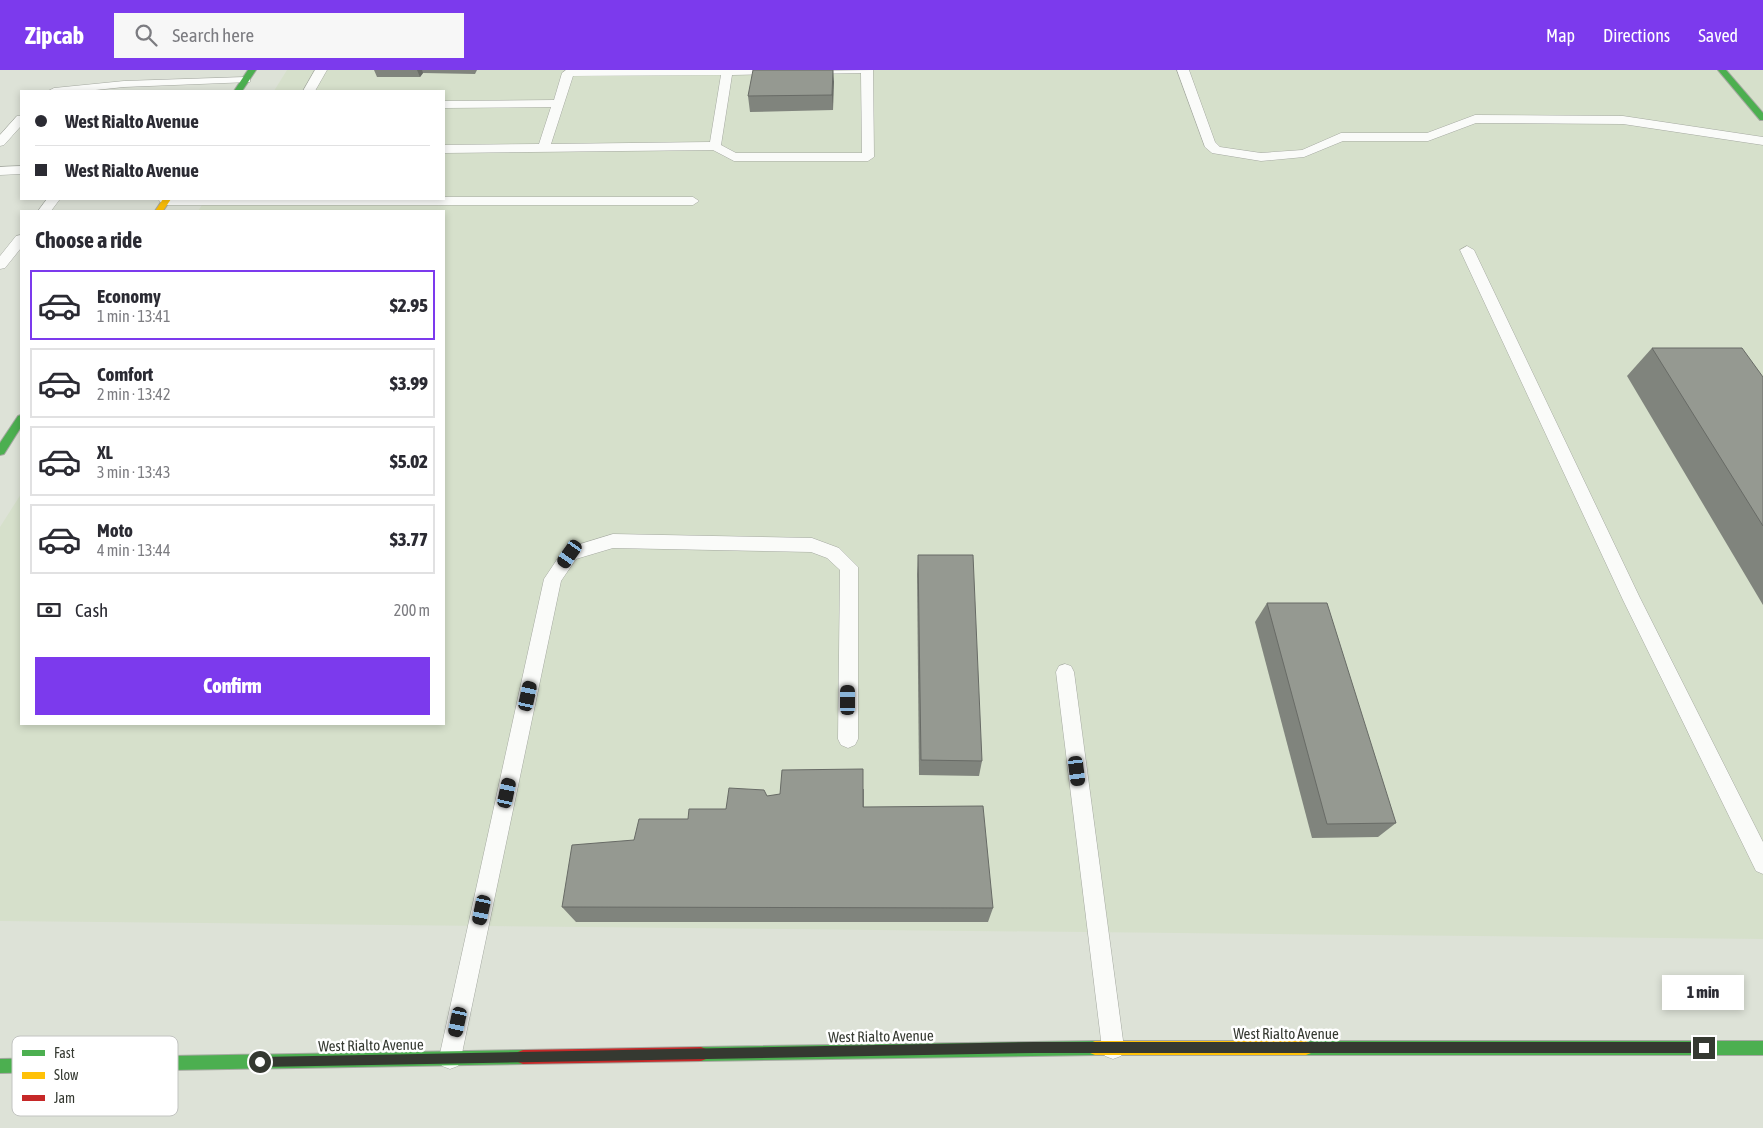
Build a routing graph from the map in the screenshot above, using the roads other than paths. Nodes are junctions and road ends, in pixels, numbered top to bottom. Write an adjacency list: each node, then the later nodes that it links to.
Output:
1 (321, 70): 10 (lane)
2 (1183, 70): 15 (lane)
3 (1722, 70): 13 (street)
4 (687, 71): 5 (lane); 11 (lane)
5 (727, 71): 6 (lane); 17 (lane)
6 (792, 71): 17 (lane)
7 (249, 75): 8 (lane); 9 (street)
8 (64, 90)
9 (239, 90)
10 (310, 90)
11 (558, 103): 12 (lane); 18 (lane)
12 (445, 104)
13 (1763, 118)
14 (20, 120): 16 (lane)
15 (1763, 141)
16 (0, 142)
17 (715, 146): 18 (lane)
18 (544, 148): 19 (lane)
19 (445, 149)
20 (20, 170): 21 (lane)
21 (0, 171)
22 (53, 200): 26 (lane)
23 (692, 201): 25 (lane)
24 (164, 204): 25 (lane)
25 (393, 206)
26 (45, 210)
27 (20, 240): 29 (lane)
28 (1467, 250): 34 (lane)
29 (0, 265)
30 (20, 421): 31 (street)
31 (0, 451)
32 (1065, 672): 35 (lane)
33 (848, 739): 37 (lane)
34 (1763, 864)
35 (1113, 1048): 36 (street, West Rialto Avenue); 37 (street, West Rialto Avenue)
36 (1763, 1048)
37 (450, 1058): 38 (street, West Rialto Avenue)
38 (178, 1063)

